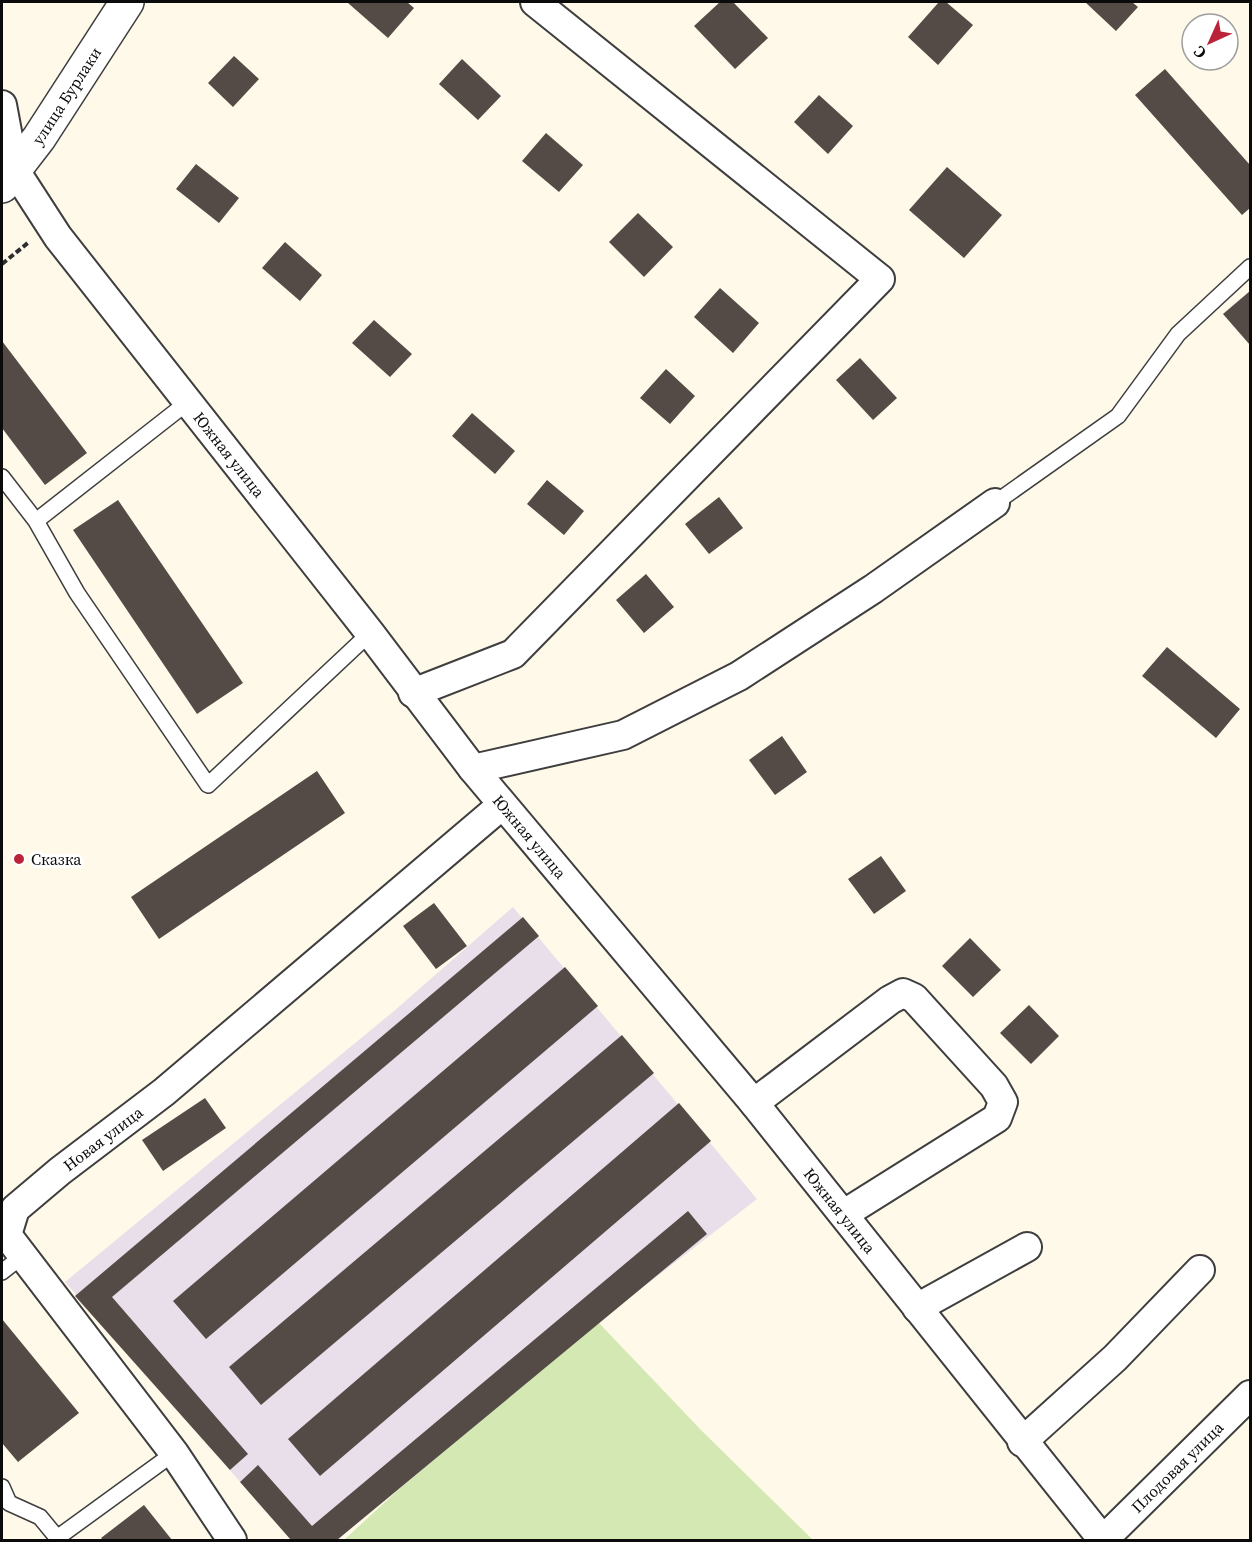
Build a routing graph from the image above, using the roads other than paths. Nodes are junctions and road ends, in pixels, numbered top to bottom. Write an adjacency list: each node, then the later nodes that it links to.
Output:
1 (127, 2): 4 (street, улица Бурлаки)
2 (535, 2): 11 (street)
3 (2, 105): 4 (street, Южная улица)
4 (8, 178): 6 (street, Южная улица)
5 (1251, 267): 8 (lane)
6 (188, 402): 9 (lane); 10 (street, Южная улица)
7 (2, 477): 9 (lane)
8 (995, 503): 12 (street)
9 (36, 521): 10 (lane)
10 (370, 633): 11 (street, Южная улица)
11 (413, 693): 12 (street, Южная улица)
12 (473, 769): 13 (street, Южная улица)
13 (502, 805): 14 (street, Южная улица); 17 (street, Новая улица)
14 (754, 1103): 15 (street, Южная улица); 15 (street)
15 (844, 1214): 19 (street, Южная улица)
16 (1027, 1247): 19 (street)
17 (12, 1264): 22 (street, Новая улица)
18 (1200, 1270): 21 (street)
19 (917, 1308): 21 (street, Южная улица)
20 (1251, 1395): 26 (street, Плодовая улица)
21 (1022, 1442): 26 (street, Южная улица)
22 (174, 1453): 24 (lane); 25 (street, Новая улица)
23 (2, 1487): 24 (lane)
24 (58, 1539)
25 (232, 1540)
26 (1103, 1540)

